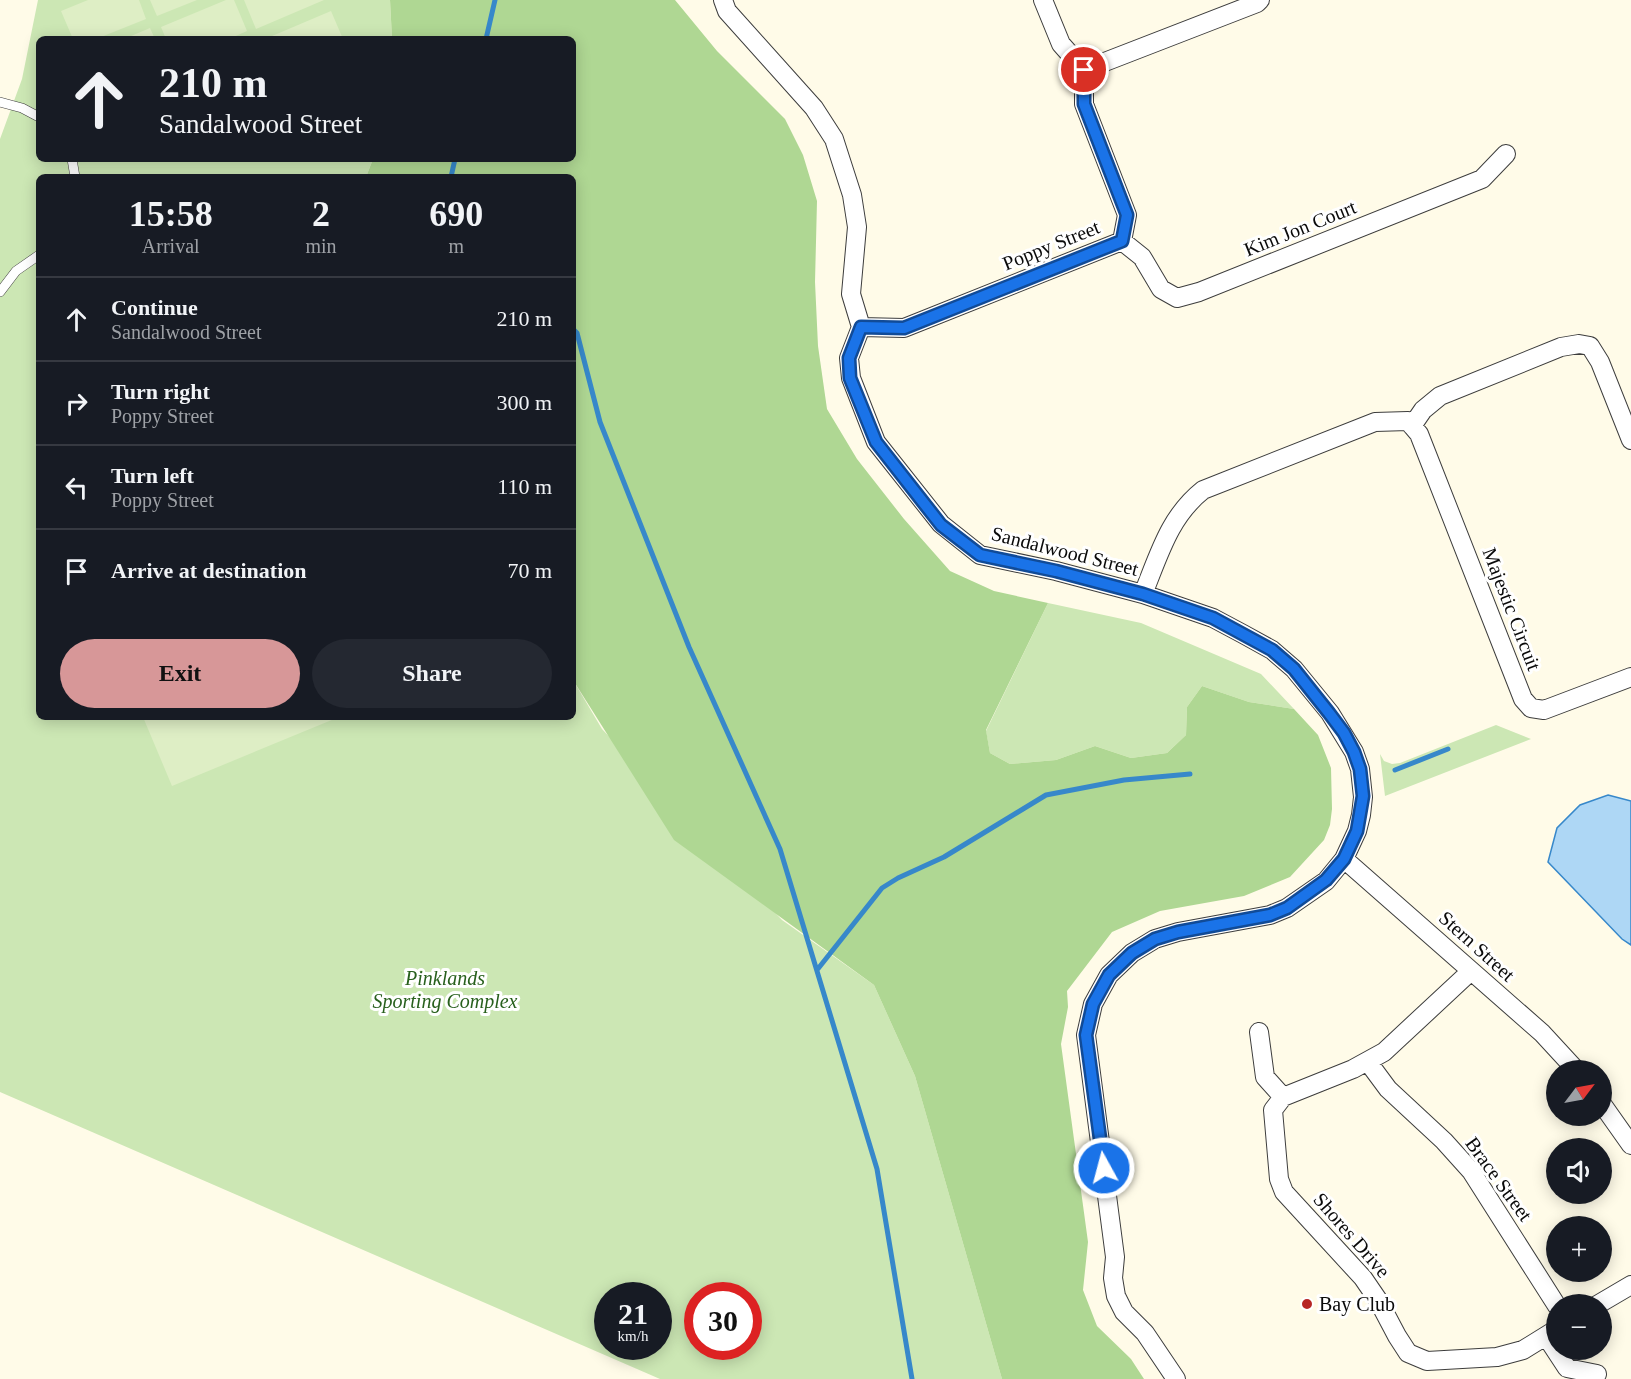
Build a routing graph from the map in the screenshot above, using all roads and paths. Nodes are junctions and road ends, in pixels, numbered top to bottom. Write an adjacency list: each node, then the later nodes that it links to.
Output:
1 (723, 0): 11 (street)
2 (1043, 0): 4 (street)
3 (1260, 0): 4 (street)
4 (1084, 70): 8 (street, Poppy Street)
5 (0, 102): 6 (lane)
6 (36, 115)
7 (1506, 154): 8 (street, Kim Jon Court)
8 (1122, 241): 11 (street, Poppy Street)
9 (36, 257): 10 (lane)
10 (0, 292)
11 (861, 327): 14 (street, Sandalwood Street)
12 (1412, 426): 13 (street); 14 (street); 15 (street, Majestic Circuit)
13 (1631, 440)
14 (1143, 594): 16 (street, Sandalwood Street)
15 (1631, 677)
16 (1344, 859): 17 (street, Stern Street); 30 (street, Sandalwood Street)
17 (1471, 971): 19 (street, Stern Street); 20 (street)
18 (1259, 1032): 21 (street)
19 (1566, 1060)
20 (1368, 1062): 21 (street); 25 (street, Brace Street)
21 (1283, 1097): 27 (street, Shores Drive)
22 (1612, 1118): 23 (street)
23 (1631, 1144)
24 (1631, 1285): 26 (street)
25 (1549, 1294)
26 (1612, 1296)
27 (1546, 1336)
28 (1563, 1360): 29 (street)
29 (1596, 1374)
30 (1176, 1379)

